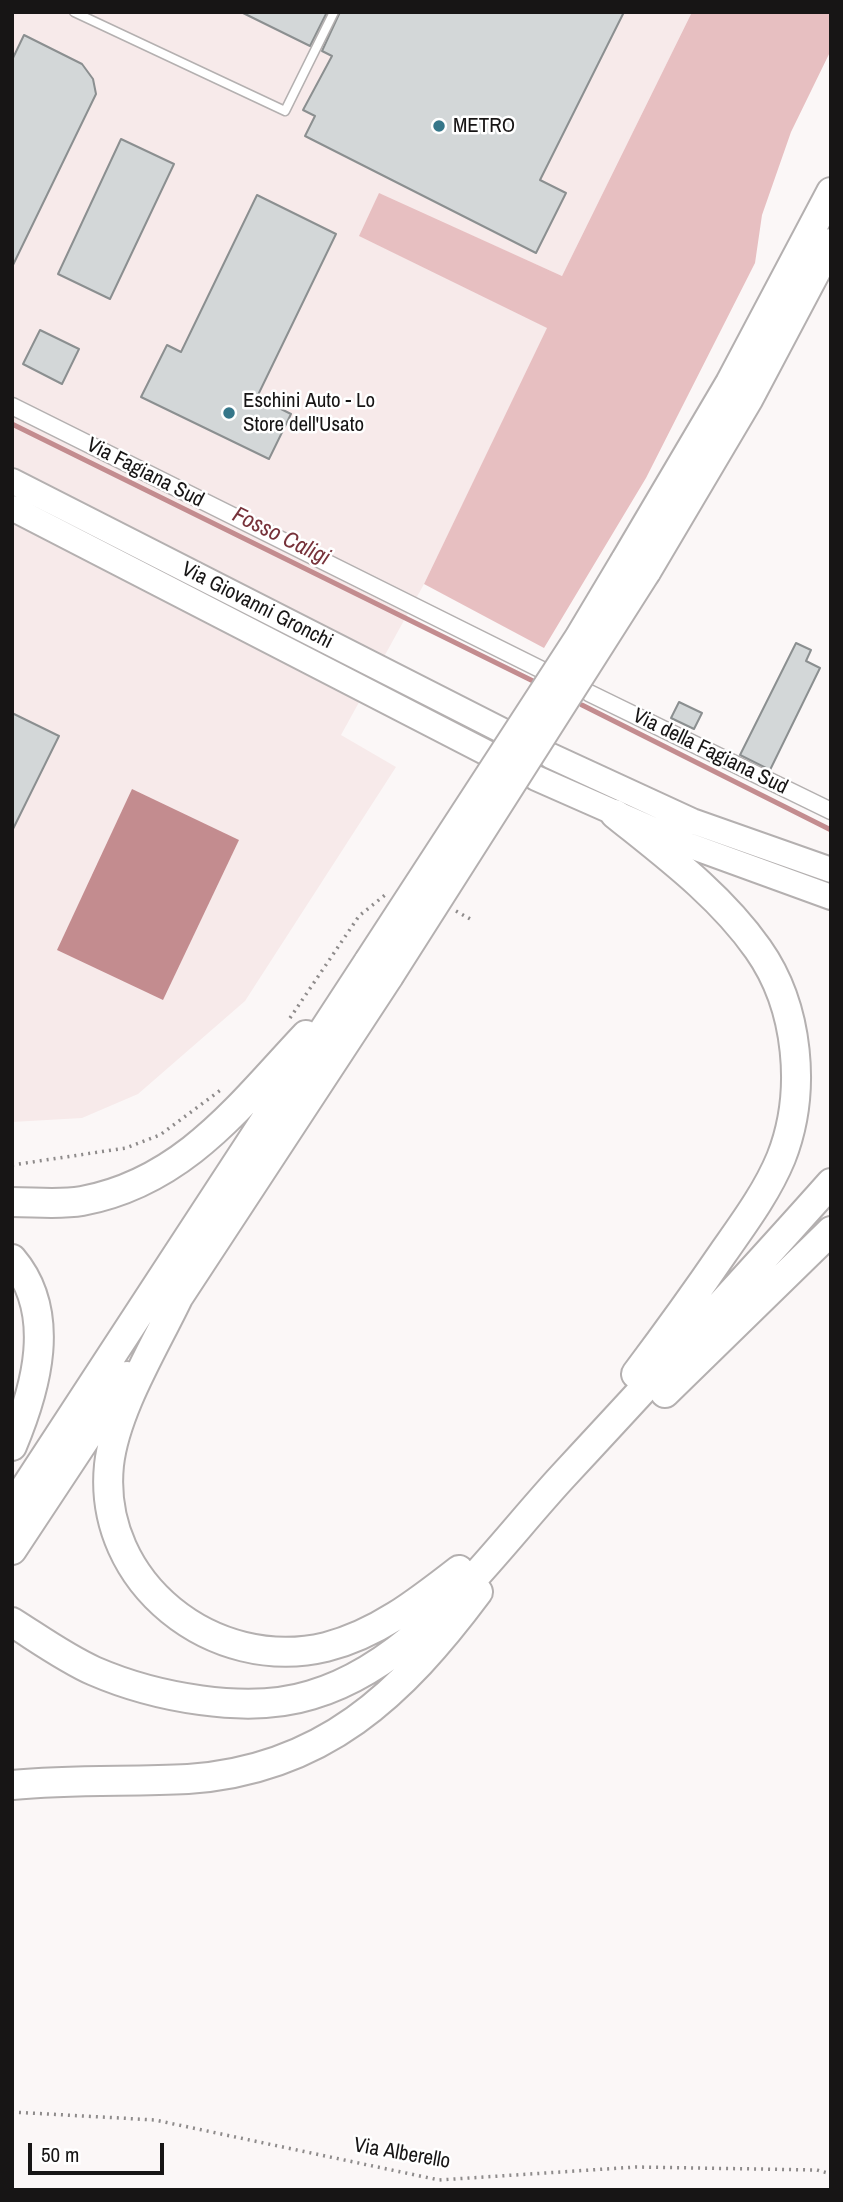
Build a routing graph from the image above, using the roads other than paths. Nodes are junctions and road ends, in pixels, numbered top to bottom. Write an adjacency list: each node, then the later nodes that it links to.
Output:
1 (74, 12): 2 (lane)
2 (334, 12)
3 (831, 192): 8 (highway)
4 (831, 243): 8 (highway)
5 (12, 405): 9 (street, Via Fagiana Sud)
6 (12, 481): 11 (main road, Via Giovanni Gronchi)
7 (12, 508): 12 (main road, Via Giovanni Gronchi)
8 (636, 566): 19 (highway, bridge)
9 (542, 670)
10 (589, 693): 15 (street, Via della Fagiana Sud)
11 (501, 730)
12 (487, 753)
13 (551, 756): 17 (main road)
14 (536, 778): 16 (main road)
15 (831, 811)
16 (615, 814): 18 (main road); 27 (highway)
17 (831, 870)
18 (831, 897)
19 (379, 968): 20 (highway); 25 (highway)
20 (350, 991): 22 (highway); 28 (highway)
21 (831, 1183): 27 (highway)
22 (12, 1202)
23 (831, 1231): 27 (highway)
24 (12, 1259): 26 (highway)
25 (178, 1298): 29 (highway); 30 (highway)
26 (12, 1446)
27 (588, 1451): 29 (highway)
28 (12, 1508)
29 (524, 1518): 31 (highway); 32 (highway)
30 (12, 1550)
31 (12, 1622)
32 (12, 1785)

